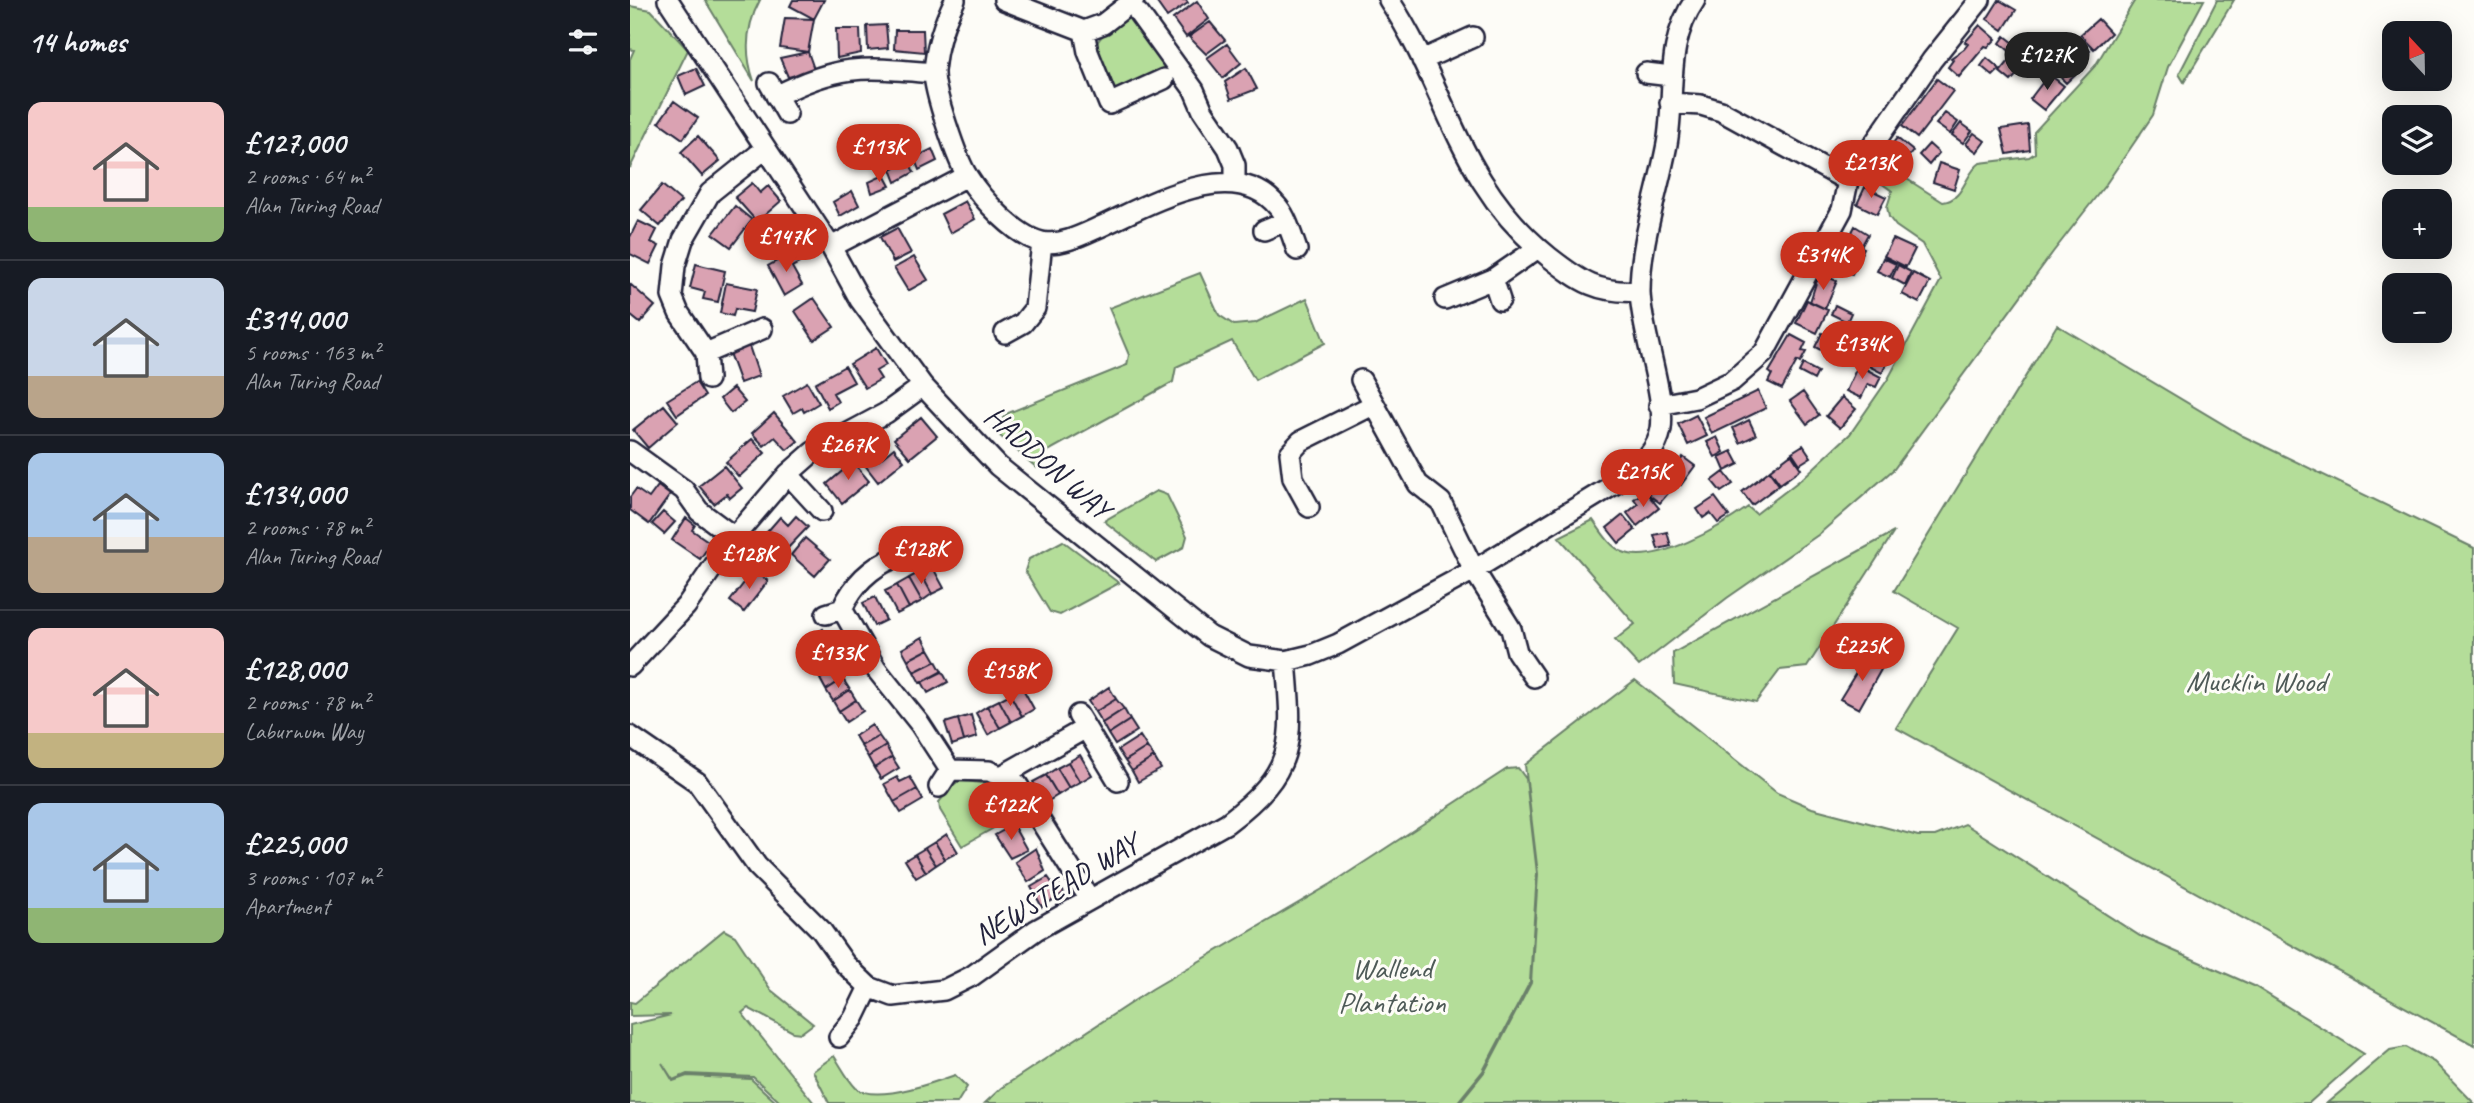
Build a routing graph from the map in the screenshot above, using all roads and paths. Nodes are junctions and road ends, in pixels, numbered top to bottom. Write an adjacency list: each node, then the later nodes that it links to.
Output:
1 (668, 0): 17 (street, HADDON WAY)
2 (954, 0): 11 (street)
3 (1004, 0): 8 (street)
4 (1389, 0): 10 (street)
5 (1695, 0): 13 (street, HADDON WAY)
6 (1980, 0): 19 (street)
7 (1137, 7): 8 (street); 20 (street)
8 (1084, 31): 14 (street)
9 (1473, 37): 10 (street)
10 (1422, 60): 25 (street)
11 (934, 73): 16 (street); 18 (street)
12 (1646, 73): 13 (street)
13 (1671, 76): 15 (street, HADDON WAY)
14 (1164, 79)
15 (1670, 103): 19 (street); 28 (street, HADDON WAY)
16 (787, 114)
17 (765, 149): 24 (street, HADDON WAY); 33 (street)
18 (967, 176): 23 (street); 24 (street)
19 (1848, 181): 38 (street)
20 (1235, 182): 21 (street); 23 (street)
21 (1286, 221): 22 (street); 26 (street)
22 (1264, 230)
23 (1042, 242): 32 (street)
24 (831, 247): 36 (street, HADDON WAY)
25 (1538, 248): 27 (street); 28 (street)
26 (1297, 250)
27 (1493, 279): 29 (street); 30 (street)
28 (1640, 291): 38 (street, HADDON WAY)
29 (1445, 299)
30 (1500, 300)
31 (762, 329): 33 (street)
32 (1005, 333)
33 (706, 352): 34 (street)
34 (708, 379)
35 (1361, 380): 37 (street)
36 (923, 386): 40 (street); 46 (street, HADDON WAY)
37 (1373, 405): 41 (street); 45 (street)
38 (1659, 405): 45 (street, HADDON WAY)
39 (630, 451): 43 (street)
40 (788, 474): 42 (street); 43 (street)
41 (1309, 507)
42 (822, 511)
43 (734, 537): 47 (street)
44 (894, 558): 50 (street)
45 (1474, 570): 46 (street, HADDON WAY); 48 (street)
46 (1286, 661): 54 (street, NEWSTEAD WAY)
47 (630, 666)
48 (1534, 669)
49 (630, 736): 55 (street)
50 (950, 770): 51 (street); 53 (street)
51 (1003, 775): 52 (street); 54 (street)
52 (1118, 781)
53 (939, 787)
54 (1089, 898): 55 (street, NEWSTEAD WAY)
55 (869, 987): 56 (street)
56 (839, 1037)

